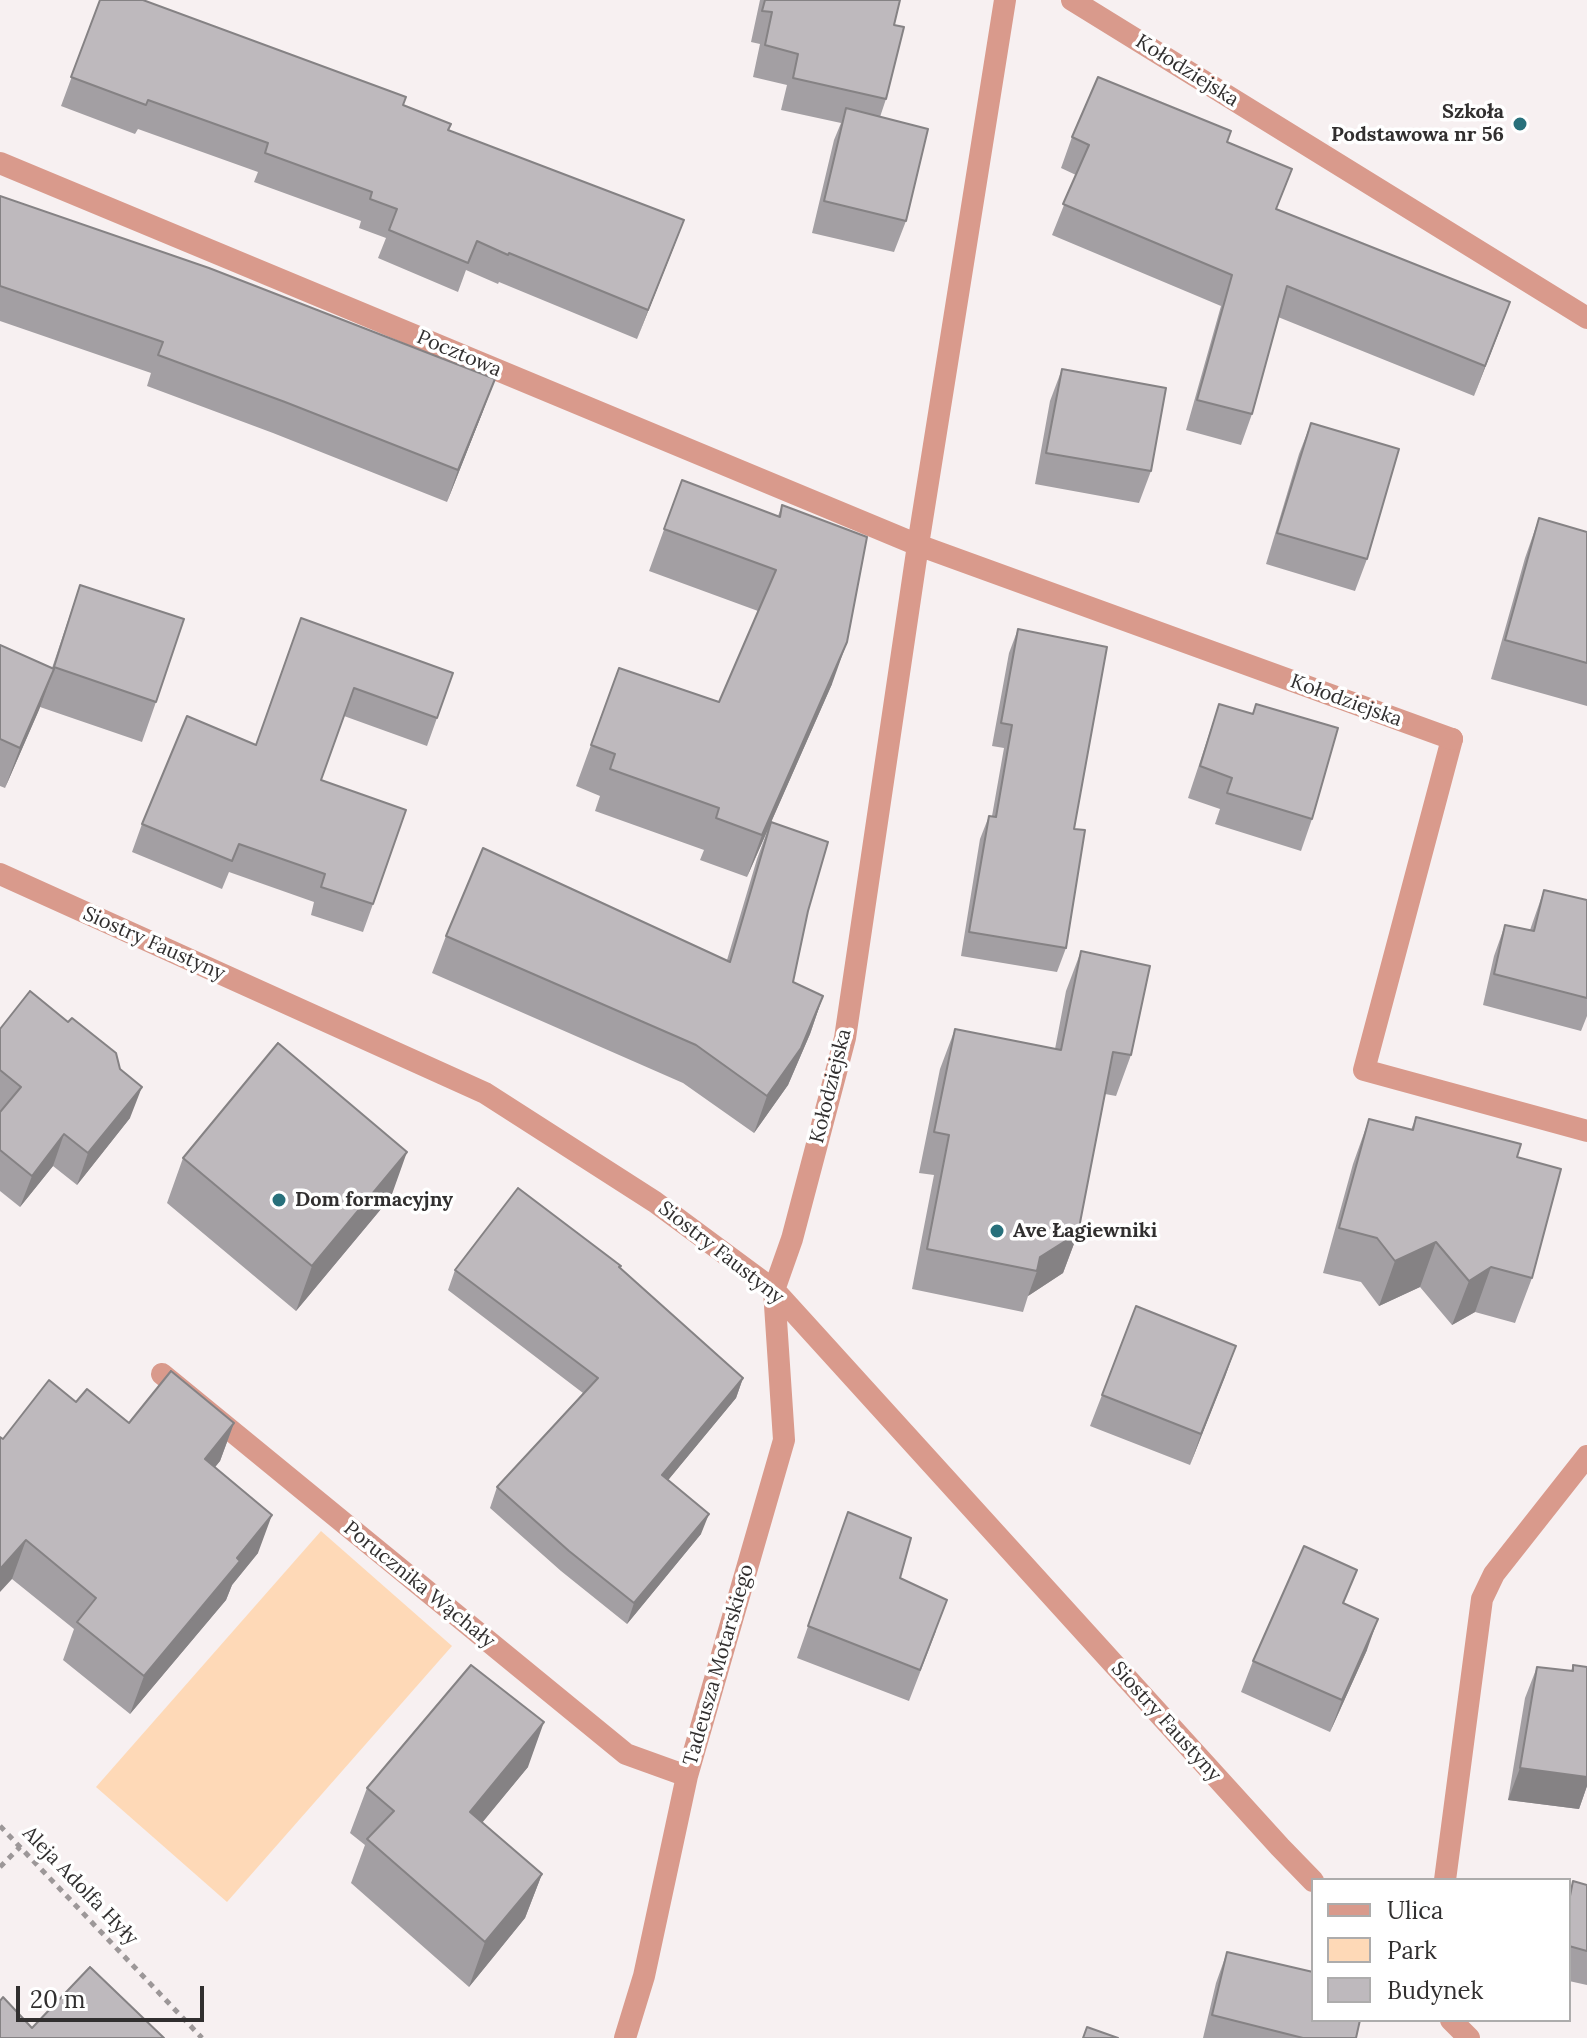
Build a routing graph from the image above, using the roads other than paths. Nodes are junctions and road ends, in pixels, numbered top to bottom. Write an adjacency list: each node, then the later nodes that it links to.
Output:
1 (1005, 0): 5 (street, Kołodziejska)
2 (1072, 0): 4 (street, Kołodziejska)
3 (0, 163): 5 (street, Pocztowa)
4 (1587, 318)
5 (918, 545): 7 (street, Kołodziejska); 8 (street, Kołodziejska)
6 (0, 874): 8 (street, Siostry Faustyny)
7 (1587, 1131)
8 (774, 1290): 11 (street, Tadeusza Motarskiego); 13 (street, Siostry Faustyny)
9 (162, 1374): 11 (street, Porucznika Wąchały)
10 (1587, 1456): 12 (street)
11 (687, 1776): 15 (street, Tadeusza Motarskiego)
12 (1445, 1878)
13 (1311, 1879)
14 (1453, 2022): 16 (street)
15 (625, 2038)
16 (1469, 2038)

